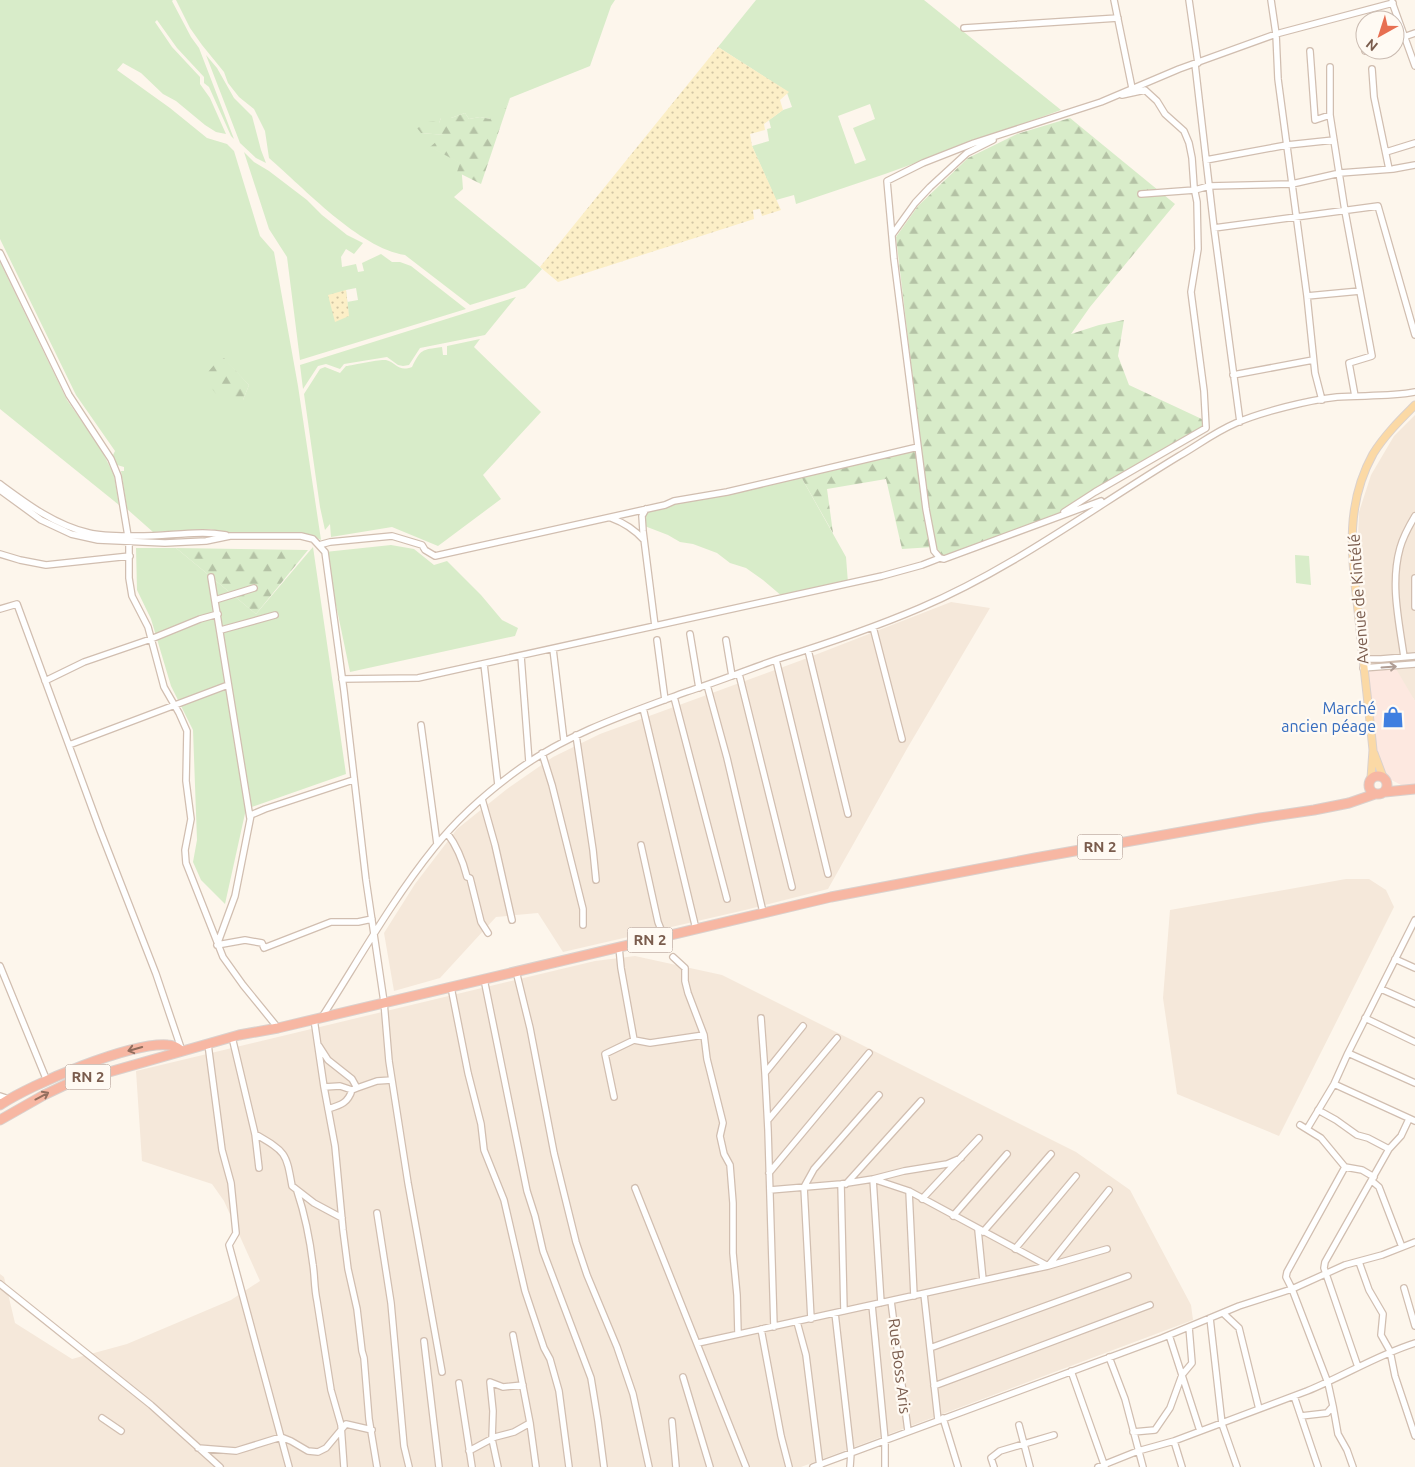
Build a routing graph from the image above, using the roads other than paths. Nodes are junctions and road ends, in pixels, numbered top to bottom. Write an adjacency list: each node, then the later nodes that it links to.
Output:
1 (1114, 0): 5 (street)
2 (1189, 0): 11 (street)
3 (1271, 0): 8 (street)
4 (1392, 2): 8 (street)
5 (1118, 18): 6 (street); 15 (street)
6 (964, 28)
7 (1415, 33): 9 (street)
8 (1276, 34): 11 (street); 21 (street)
9 (1405, 37): 12 (street)
10 (1310, 52): 17 (street)
11 (1196, 63): 15 (street); 23 (street)
12 (1415, 66)
13 (1330, 67): 17 (street)
14 (1372, 69): 22 (street)
15 (1132, 88): 16 (street)
16 (1108, 99): 18 (street); 29 (street)
17 (1330, 116): 19 (street)
18 (1015, 130): 34 (street); 34 (street)
19 (1334, 140): 21 (street); 26 (street)
20 (1415, 143): 22 (street)
21 (1287, 145): 23 (street); 27 (street)
22 (1386, 152): 25 (street)
23 (1206, 160): 28 (street)
24 (1415, 166): 25 (street)
25 (1389, 170): 26 (street)
26 (1340, 173): 27 (street); 31 (street)
27 (1292, 184): 28 (street); 32 (street)
28 (1209, 186): 29 (street); 33 (street)
29 (1194, 190): 30 (street); 53 (street)
30 (1140, 194)
31 (1345, 211): 32 (street); 36 (street); 38 (street)
32 (1296, 218): 33 (street); 37 (street)
33 (1214, 228): 40 (street)
34 (892, 235): 46 (street)
35 (0, 253): 54 (street)
36 (1360, 292): 37 (street); 42 (street)
37 (1307, 296): 39 (street)
38 (1415, 336)
39 (1313, 360): 40 (street); 43 (street)
40 (1233, 375): 45 (street)
41 (1415, 392): 42 (street)
42 (1355, 396): 43 (street)
43 (1322, 400): 45 (street)
44 (1415, 405): 80 (main road, Avenue de Kintélé)
45 (1240, 422): 49 (street)
46 (918, 447): 50 (street); 59 (street)
47 (0, 484): 54 (street)
48 (0, 490): 54 (street)
49 (1113, 497): 53 (street); 69 (street)
50 (646, 509): 52 (street); 55 (street)
51 (1415, 516): 79 (street)
52 (609, 517): 55 (street); 56 (street)
53 (1054, 519): 59 (street)
54 (128, 539): 56 (street); 58 (street)
55 (644, 541): 68 (street)
56 (319, 545): 87 (street)
57 (0, 554): 58 (street)
58 (130, 556): 72 (street)
59 (940, 558): 68 (street)
60 (211, 576): 63 (street)
61 (1415, 578): 64 (street)
62 (254, 588): 63 (street)
63 (215, 600): 66 (street)
64 (1415, 604)
65 (0, 609): 88 (street)
66 (218, 614): 70 (street); 72 (street)
67 (274, 615): 70 (street)
68 (655, 626): 75 (street)
69 (873, 627): 76 (street); 98 (street)
70 (220, 630): 89 (street)
71 (690, 634): 91 (street)
72 (151, 639): 88 (street); 94 (street)
73 (657, 640): 93 (street)
74 (726, 640): 86 (street)
75 (553, 649): 77 (street); 99 (street)
76 (808, 650): 81 (street); 110 (street)
77 (520, 656): 82 (street); 103 (street)
78 (1415, 656): 79 (street)
79 (1404, 657): 80 (street)
80 (1362, 659): 84 (main road, Avenue de Kintélé)
81 (776, 660): 85 (street); 115 (street)
82 (484, 664): 87 (street); 106 (street)
83 (1415, 664): 84 (street, one-way to 83)
84 (1363, 668): 101 (main road, Avenue de Kintélé)
85 (739, 674): 86 (street); 117 (street)
86 (732, 676): 90 (street)
87 (342, 679): 105 (street)
88 (45, 681): 100 (street)
89 (228, 684): 94 (street); 111 (street)
90 (707, 685): 91 (street); 119 (street)
91 (699, 688): 92 (street)
92 (674, 696): 93 (street); 118 (street)
93 (665, 700): 95 (street)
94 (174, 704): 100 (street); 129 (street)
95 (642, 708): 97 (street); 125 (street)
96 (421, 725): 113 (street)
97 (576, 735): 99 (street); 116 (street)
98 (902, 739)
99 (564, 741): 102 (street)
100 (69, 746): 153 (street)
101 (1374, 750): 104 (main road, Avenue de Kintélé); 107 (main road, Avenue de Kintélé)
102 (542, 753): 103 (street); 123 (street)
103 (529, 762): 106 (street)
104 (1372, 778): 107 (highway, RN 2)
105 (353, 780): 111 (street); 120 (street)
106 (498, 785): 109 (street)
107 (1380, 787): 108 (highway, RN 2); 119 (highway, RN 2)
108 (1415, 788)
109 (482, 799): 112 (street); 121 (street)
110 (848, 814)
111 (250, 818): 129 (street)
112 (447, 833): 113 (street); 126 (street)
113 (437, 844): 127 (street)
114 (641, 845): 128 (street)
115 (828, 874)
116 (596, 880)
117 (792, 887)
118 (727, 899)
119 (763, 912): 125 (highway, RN 2)
120 (372, 919): 127 (street); 129 (street)
121 (512, 920)
122 (1415, 920): 124 (street)
123 (583, 925)
124 (1413, 928): 132 (street)
125 (696, 929): 128 (highway, RN 2)
126 (488, 933)
127 (374, 936): 139 (street); 141 (street)
128 (664, 937): 130 (highway, RN 2)
129 (217, 945): 145 (street)
130 (619, 947): 135 (highway, RN 2); 149 (street)
131 (673, 957): 146 (street)
132 (1395, 959): 134 (street); 138 (street)
133 (0, 966): 158 (street)
134 (1415, 968)
135 (516, 971): 136 (highway, RN 2); 285 (street)
136 (484, 979): 137 (highway, RN 2); 284 (street)
137 (451, 987): 139 (highway, RN 2); 283 (street)
138 (1381, 989): 140 (street); 143 (street)
139 (384, 1002): 141 (highway, RN 2); 157 (street)
140 (1415, 1004)
141 (318, 1018): 145 (highway, RN 2); 152 (street)
142 (761, 1018): 156 (street)
143 (1366, 1018): 150 (street); 154 (street)
144 (803, 1026): 156 (street)
145 (278, 1028): 147 (highway, RN 2)
146 (704, 1035): 149 (street); 227 (street)
147 (232, 1037): 151 (highway, RN 2); 175 (street)
148 (837, 1038): 171 (street)
149 (634, 1040): 165 (street)
150 (1415, 1042)
151 (208, 1044): 153 (highway, RN 2); 263 (street)
152 (318, 1044): 161 (street); 162 (street)
153 (182, 1051): 158 (highway, RN 2, one-way to 158); 170 (highway, RN 2, one-way to 153)
154 (1348, 1053): 159 (street); 160 (street)
155 (869, 1054): 183 (street)
156 (764, 1073): 171 (street)
157 (392, 1080): 162 (street); 238 (street)
158 (47, 1081): 164 (highway, RN 2)
159 (1415, 1083)
160 (1334, 1084): 169 (street); 172 (street)
161 (324, 1087): 162 (street); 168 (street)
162 (355, 1089): 168 (street)
163 (879, 1095): 188 (street)
164 (4, 1097): 167 (highway, RN 2)
165 (614, 1097)
166 (921, 1101): 187 (street)
167 (0, 1105)
168 (328, 1109): 197 (street)
169 (1318, 1110): 174 (street); 177 (street)
170 (0, 1120)
171 (768, 1120): 183 (street)
172 (1412, 1120): 177 (street)
173 (1300, 1126): 174 (street)
174 (1306, 1129): 181 (street)
175 (255, 1134): 182 (street); 190 (street)
176 (979, 1138): 180 (street)
177 (1390, 1149): 186 (street)
178 (1007, 1154): 196 (street)
179 (1051, 1154): 198 (street)
180 (960, 1158): 185 (street); 194 (street)
181 (1345, 1167): 186 (street); 210 (street)
182 (259, 1168)
183 (769, 1172): 191 (street)
184 (1076, 1176): 201 (street)
185 (873, 1179): 187 (street); 193 (street); 214 (street)
186 (1373, 1179): 200 (street); 205 (street)
187 (843, 1184): 188 (street); 217 (street)
188 (804, 1187): 191 (street); 221 (street)
189 (635, 1188): 231 (street)
190 (297, 1190): 197 (street); 255 (street)
191 (770, 1190): 223 (street)
192 (1109, 1190): 204 (street)
193 (909, 1191): 194 (street); 212 (street)
194 (922, 1199): 196 (street)
195 (376, 1213): 278 (street)
196 (953, 1216): 198 (street)
197 (342, 1218): 256 (street)
198 (981, 1231): 201 (street); 207 (street)
199 (1415, 1242): 200 (street)
200 (1402, 1247): 203 (street)
201 (1015, 1249): 204 (street)
202 (1107, 1249): 204 (street)
203 (1359, 1262): 205 (street); 234 (street)
204 (1048, 1266): 207 (street)
205 (1325, 1274): 210 (street); 236 (street)
206 (1128, 1276): 233 (street)
207 (982, 1280): 211 (street)
208 (0, 1284): 268 (street)
209 (1404, 1288): 224 (street)
210 (1292, 1289): 219 (street); 242 (street)
211 (924, 1294): 212 (street); 233 (street)
212 (914, 1296): 213 (street)
213 (891, 1301): 214 (street); 257 (street, Rue Boss Aris)
214 (881, 1303): 215 (street)
215 (872, 1305): 217 (street); 265 (street)
216 (1150, 1305): 244 (street)
217 (844, 1311): 218 (street)
218 (836, 1313): 221 (street); 271 (street)
219 (1223, 1313): 220 (street); 247 (street)
220 (1210, 1318): 225 (street); 253 (street)
221 (811, 1319): 222 (street)
222 (797, 1322): 223 (street); 272 (street)
223 (774, 1326): 226 (street)
224 (1415, 1326)
225 (1189, 1327): 228 (street); 239 (street)
226 (762, 1329): 227 (street); 289 (street)
227 (738, 1334): 231 (street)
228 (1169, 1335): 235 (street); 239 (street)
229 (513, 1336): 243 (street)
230 (424, 1341): 279 (street)
231 (698, 1343): 288 (street)
232 (1415, 1343): 234 (street)
233 (930, 1348): 244 (street)
234 (1390, 1351): 236 (street); 262 (street)
235 (1109, 1357): 237 (street); 259 (street)
236 (1358, 1367): 242 (street)
237 (1071, 1371): 250 (street); 273 (street)
238 (442, 1372)
239 (1182, 1375): 259 (street); 260 (street)
240 (683, 1377): 287 (street)
241 (459, 1383): 269 (street)
242 (1328, 1383): 245 (street); 246 (street)
243 (523, 1385): 252 (street); 264 (street)
244 (934, 1386): 250 (street)
245 (1294, 1396): 247 (street); 248 (street)
246 (1333, 1406): 248 (street); 299 (street)
247 (1260, 1409): 253 (street)
248 (1301, 1416): 298 (street)
249 (102, 1418): 258 (street)
250 (940, 1419): 257 (street); 292 (street)
251 (672, 1421): 286 (street)
252 (530, 1423): 264 (street); 282 (street)
253 (1222, 1424): 260 (street); 297 (street)
254 (1018, 1425): 267 (street)
255 (341, 1428): 256 (street); 263 (street); 276 (street)
256 (372, 1430): 277 (street)
257 (908, 1431): 265 (street)
258 (121, 1432)
259 (1133, 1432): 270 (street)
260 (1200, 1432): 266 (street)
261 (1054, 1435): 267 (street)
262 (1415, 1436)
263 (281, 1437): 268 (street); 275 (street)
264 (492, 1439): 269 (street); 281 (street)
265 (885, 1440): 271 (street); 291 (street)
266 (1174, 1441): 270 (street); 296 (street)
267 (1024, 1444): 293 (street); 294 (street)
268 (198, 1448): 274 (street)
269 (469, 1450): 280 (street)
270 (1138, 1452): 273 (street); 295 (street)
271 (851, 1453): 272 (street); 290 (street)
272 (818, 1466)
273 (1103, 1466)
274 (220, 1467)
275 (289, 1467)
276 (344, 1467)
277 (376, 1467)
278 (409, 1467)
279 (439, 1467)
280 (472, 1467)
281 (498, 1467)
282 (536, 1467)
283 (569, 1467)
284 (604, 1467)
285 (649, 1467)
286 (676, 1467)
287 (710, 1467)
288 (746, 1467)
289 (790, 1467)
290 (850, 1467)
291 (885, 1467)
292 (958, 1467)
293 (994, 1467)
294 (1030, 1467)
295 (1143, 1467)
296 (1182, 1467)
297 (1237, 1467)
298 (1318, 1467)
299 (1352, 1467)

